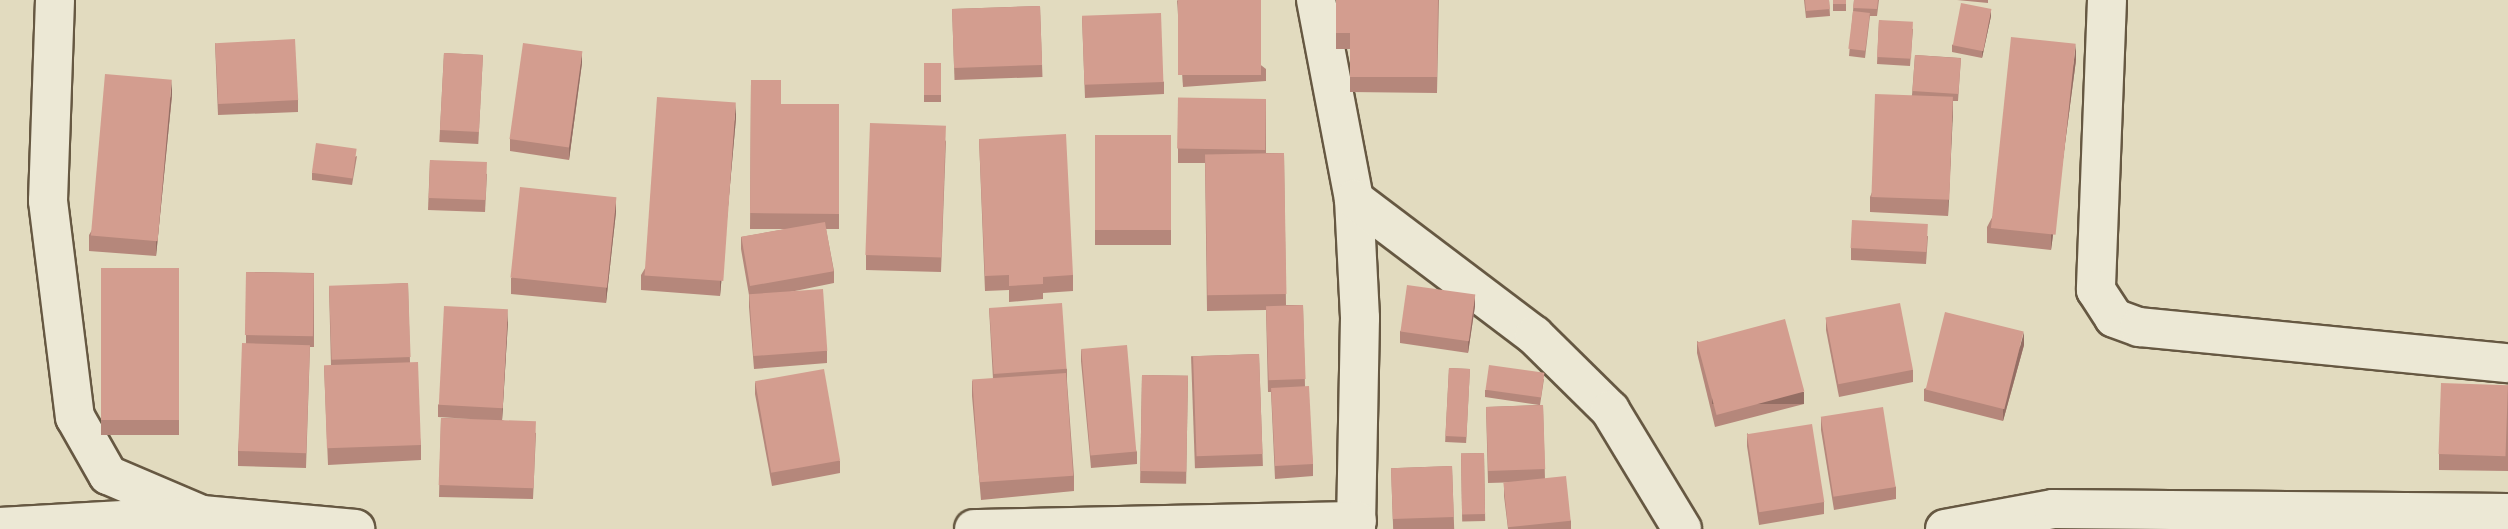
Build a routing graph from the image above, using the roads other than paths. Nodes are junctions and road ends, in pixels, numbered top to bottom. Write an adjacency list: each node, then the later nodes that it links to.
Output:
1 (55, 0): 7 (street)
2 (1315, 0): 4 (street)
3 (2107, 0): 5 (street)
4 (1354, 199): 8 (street); 12 (street)
5 (2508, 363)
6 (2508, 513): 13 (street)
7 (202, 515): 9 (street); 10 (street)
8 (1357, 525): 11 (street)
9 (0, 527)
10 (355, 529)
11 (974, 529)
12 (1682, 529)
13 (1945, 529)

